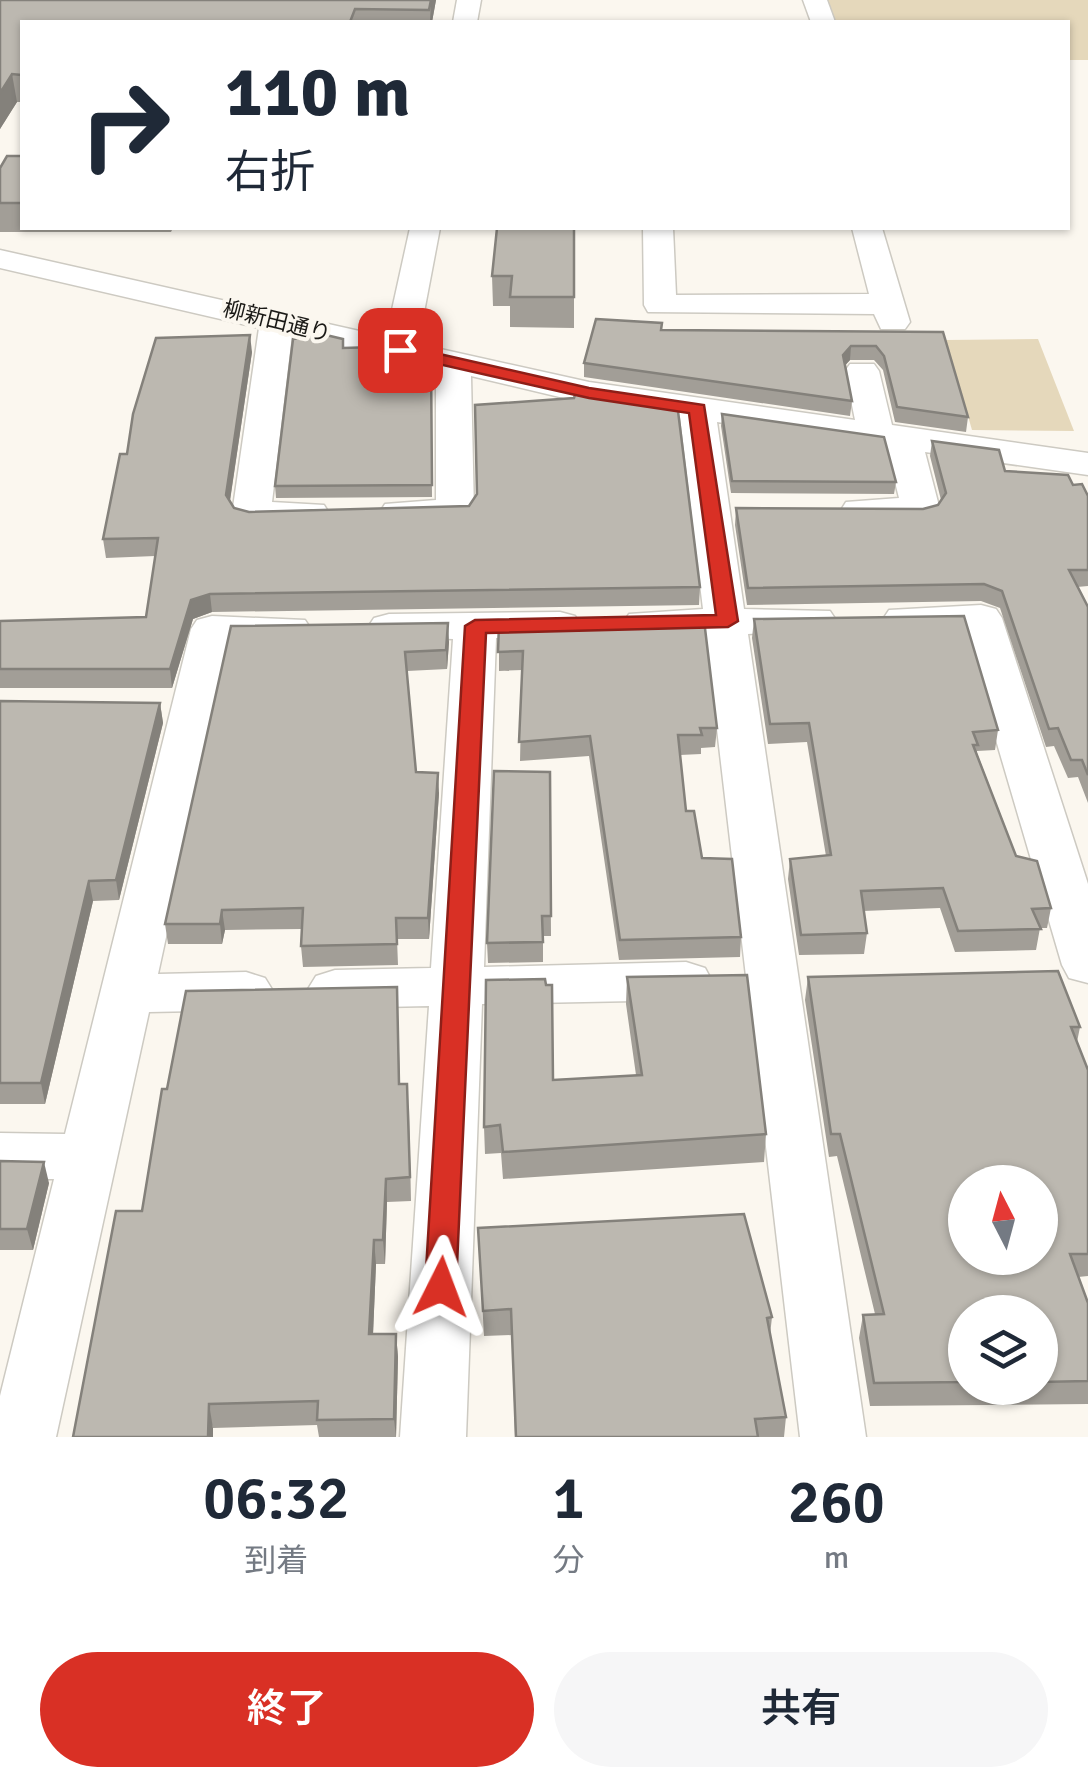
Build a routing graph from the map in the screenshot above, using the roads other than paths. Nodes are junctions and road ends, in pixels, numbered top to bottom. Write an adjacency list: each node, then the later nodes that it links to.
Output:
1 (425, 230): 6 (street)
2 (658, 230): 3 (street)
3 (869, 230)
4 (0, 260): 5 (street, 柳新田通り)
5 (277, 321): 6 (street, 柳新田通り); 7 (street)
6 (400, 350): 7 (street, 柳新田通り)
7 (453, 364): 9 (street, 柳新田通り)
8 (862, 372): 10 (street)
9 (697, 409): 10 (street, 柳新田通り); 13 (street)
10 (888, 433): 11 (street, 柳新田通り); 12 (street)
11 (1088, 464)
12 (826, 510)
13 (728, 621): 14 (street); 15 (street); 16 (street)
14 (475, 626): 17 (street); 18 (street)
15 (1075, 970)
16 (793, 978): 17 (street); 23 (street)
17 (456, 986): 18 (street); 22 (street)
18 (124, 994): 20 (street)
19 (0, 1156): 20 (street)
20 (86, 1157): 21 (street)
21 (24, 1437)
22 (433, 1437)
23 (833, 1437)

